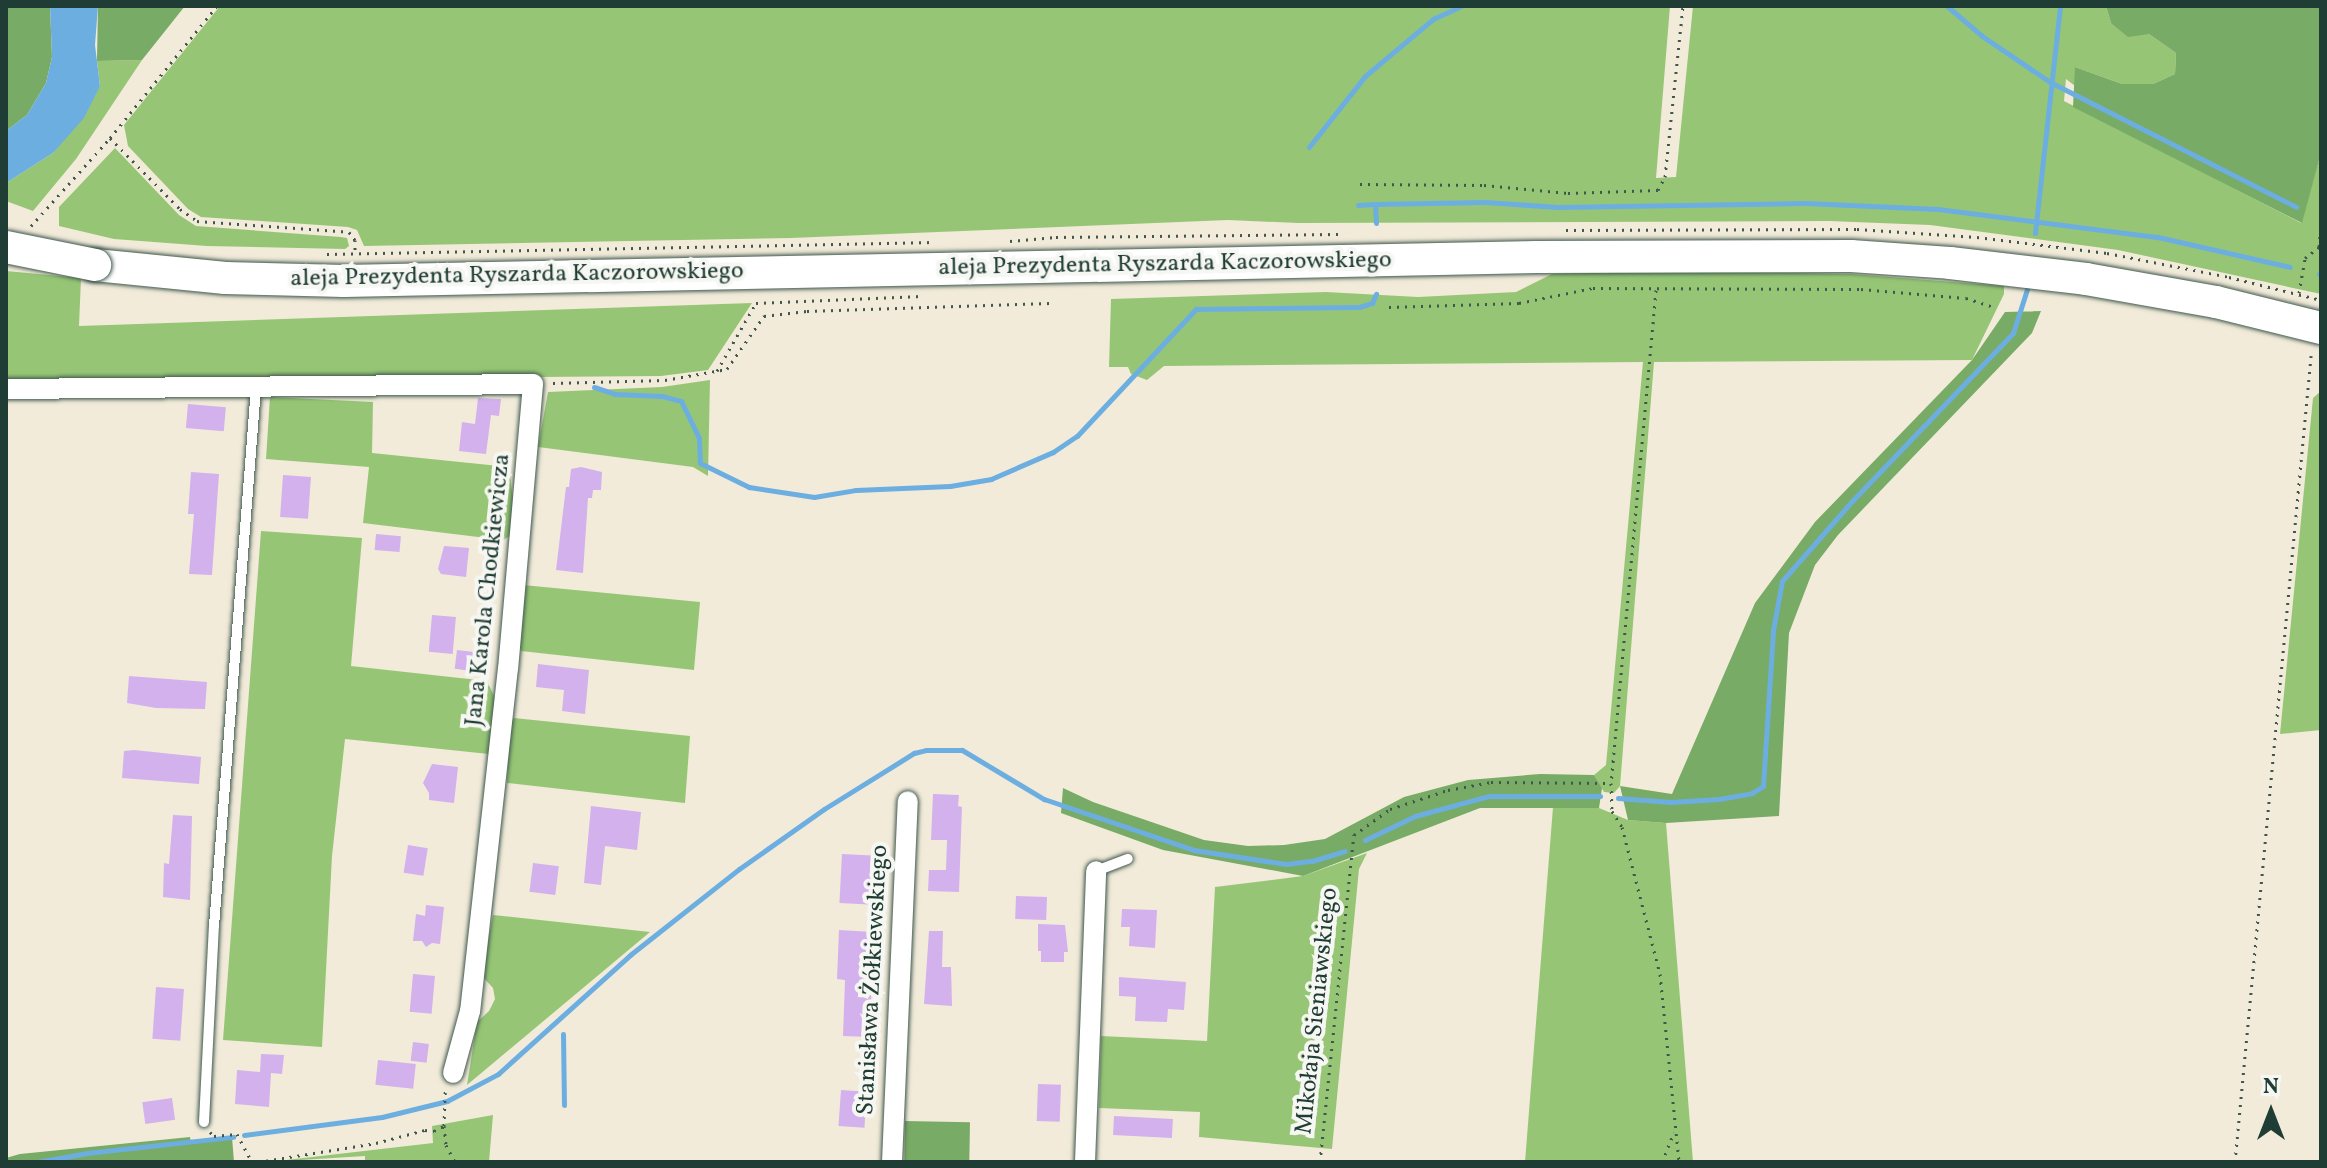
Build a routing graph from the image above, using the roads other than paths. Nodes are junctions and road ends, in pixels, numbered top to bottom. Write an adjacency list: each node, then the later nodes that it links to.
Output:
1 (15, 240): 2 (main road, aleja Prezydenta Ryszarda Kaczorowskiego, bridge)
2 (2316, 342)
3 (256, 387): 4 (street); 8 (street, Jana Karola Chodkiewicza); 9 (lane)
4 (6, 389)
5 (908, 801): 10 (street, Stanisława Żółkiewskiego)
6 (1128, 859): 7 (lane)
7 (1096, 871): 11 (street)
8 (453, 1073)
9 (204, 1122)
10 (892, 1162)
11 (1085, 1162)

